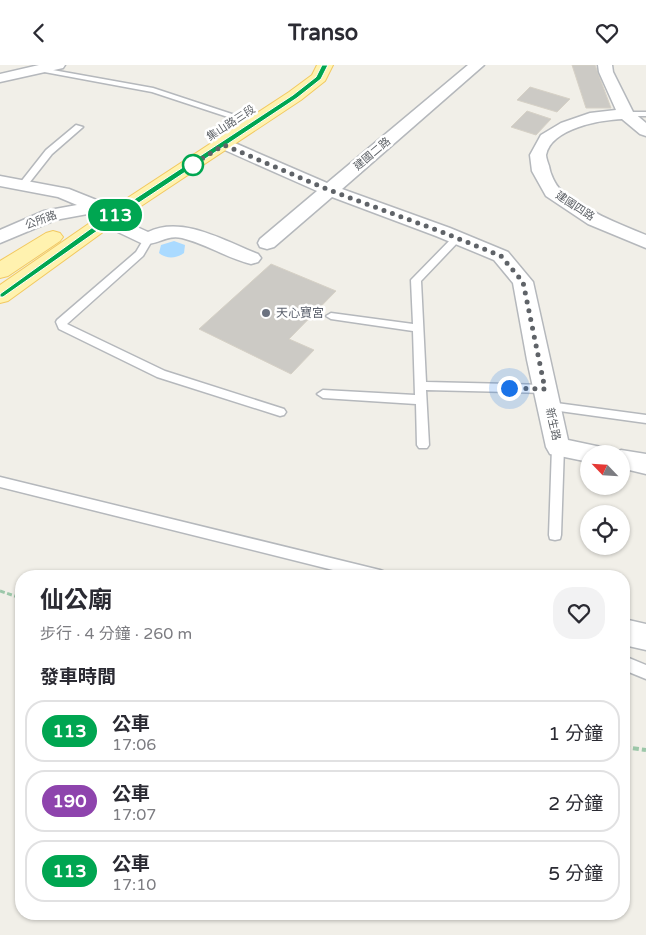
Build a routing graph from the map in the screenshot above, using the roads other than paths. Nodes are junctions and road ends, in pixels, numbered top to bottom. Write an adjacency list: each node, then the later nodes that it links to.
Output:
1 (58, 65): 6 (street)
2 (325, 65): 13 (main road, 集山路三段)
3 (477, 65): 16 (street, 建國二路)
4 (605, 65): 8 (street)
5 (304, 67): 10 (main road, 集山路三段)
6 (39, 69): 7 (street); 10 (lane)
7 (0, 78)
8 (626, 113): 9 (lane); 12 (street); 21 (street, 建國四路)
9 (646, 114)
10 (240, 118): 17 (main road, 集山路三段)
11 (79, 127): 15 (lane)
12 (646, 131)
13 (224, 145): 16 (street, 新生路); 17 (main road, 集山路三段)
14 (0, 181): 15 (street)
15 (23, 185): 17 (street)
16 (329, 190): 19 (street, 新生路); 22 (street, 建國二路)
17 (102, 214): 18 (street, 公所路); 20 (street); 24 (main road, 集山路三段); 25 (main road, 集山路三段)
18 (0, 237)
19 (457, 238): 27 (lane); 30 (street, 新生路)
20 (148, 239): 23 (street); 32 (lane)
21 (646, 242)
22 (267, 243)
23 (251, 258)
24 (0, 271)
25 (0, 296)
26 (331, 317): 27 (lane)
27 (418, 327): 28 (lane)
28 (420, 386): 30 (lane); 31 (lane)
29 (324, 394): 31 (lane)
30 (547, 398): 33 (lane); 35 (street, 新生路)
31 (421, 400): 34 (lane)
32 (280, 412)
33 (646, 419)
34 (423, 445)
35 (558, 447): 36 (street, 新生路); 40 (lane)
36 (580, 451)
37 (630, 461): 38 (street)
38 (646, 465)
39 (0, 482): 41 (lane)
40 (555, 535)
41 (356, 570)
42 (630, 633): 43 (street)
43 (646, 637)
44 (630, 665): 45 (lane)
45 (646, 672)

